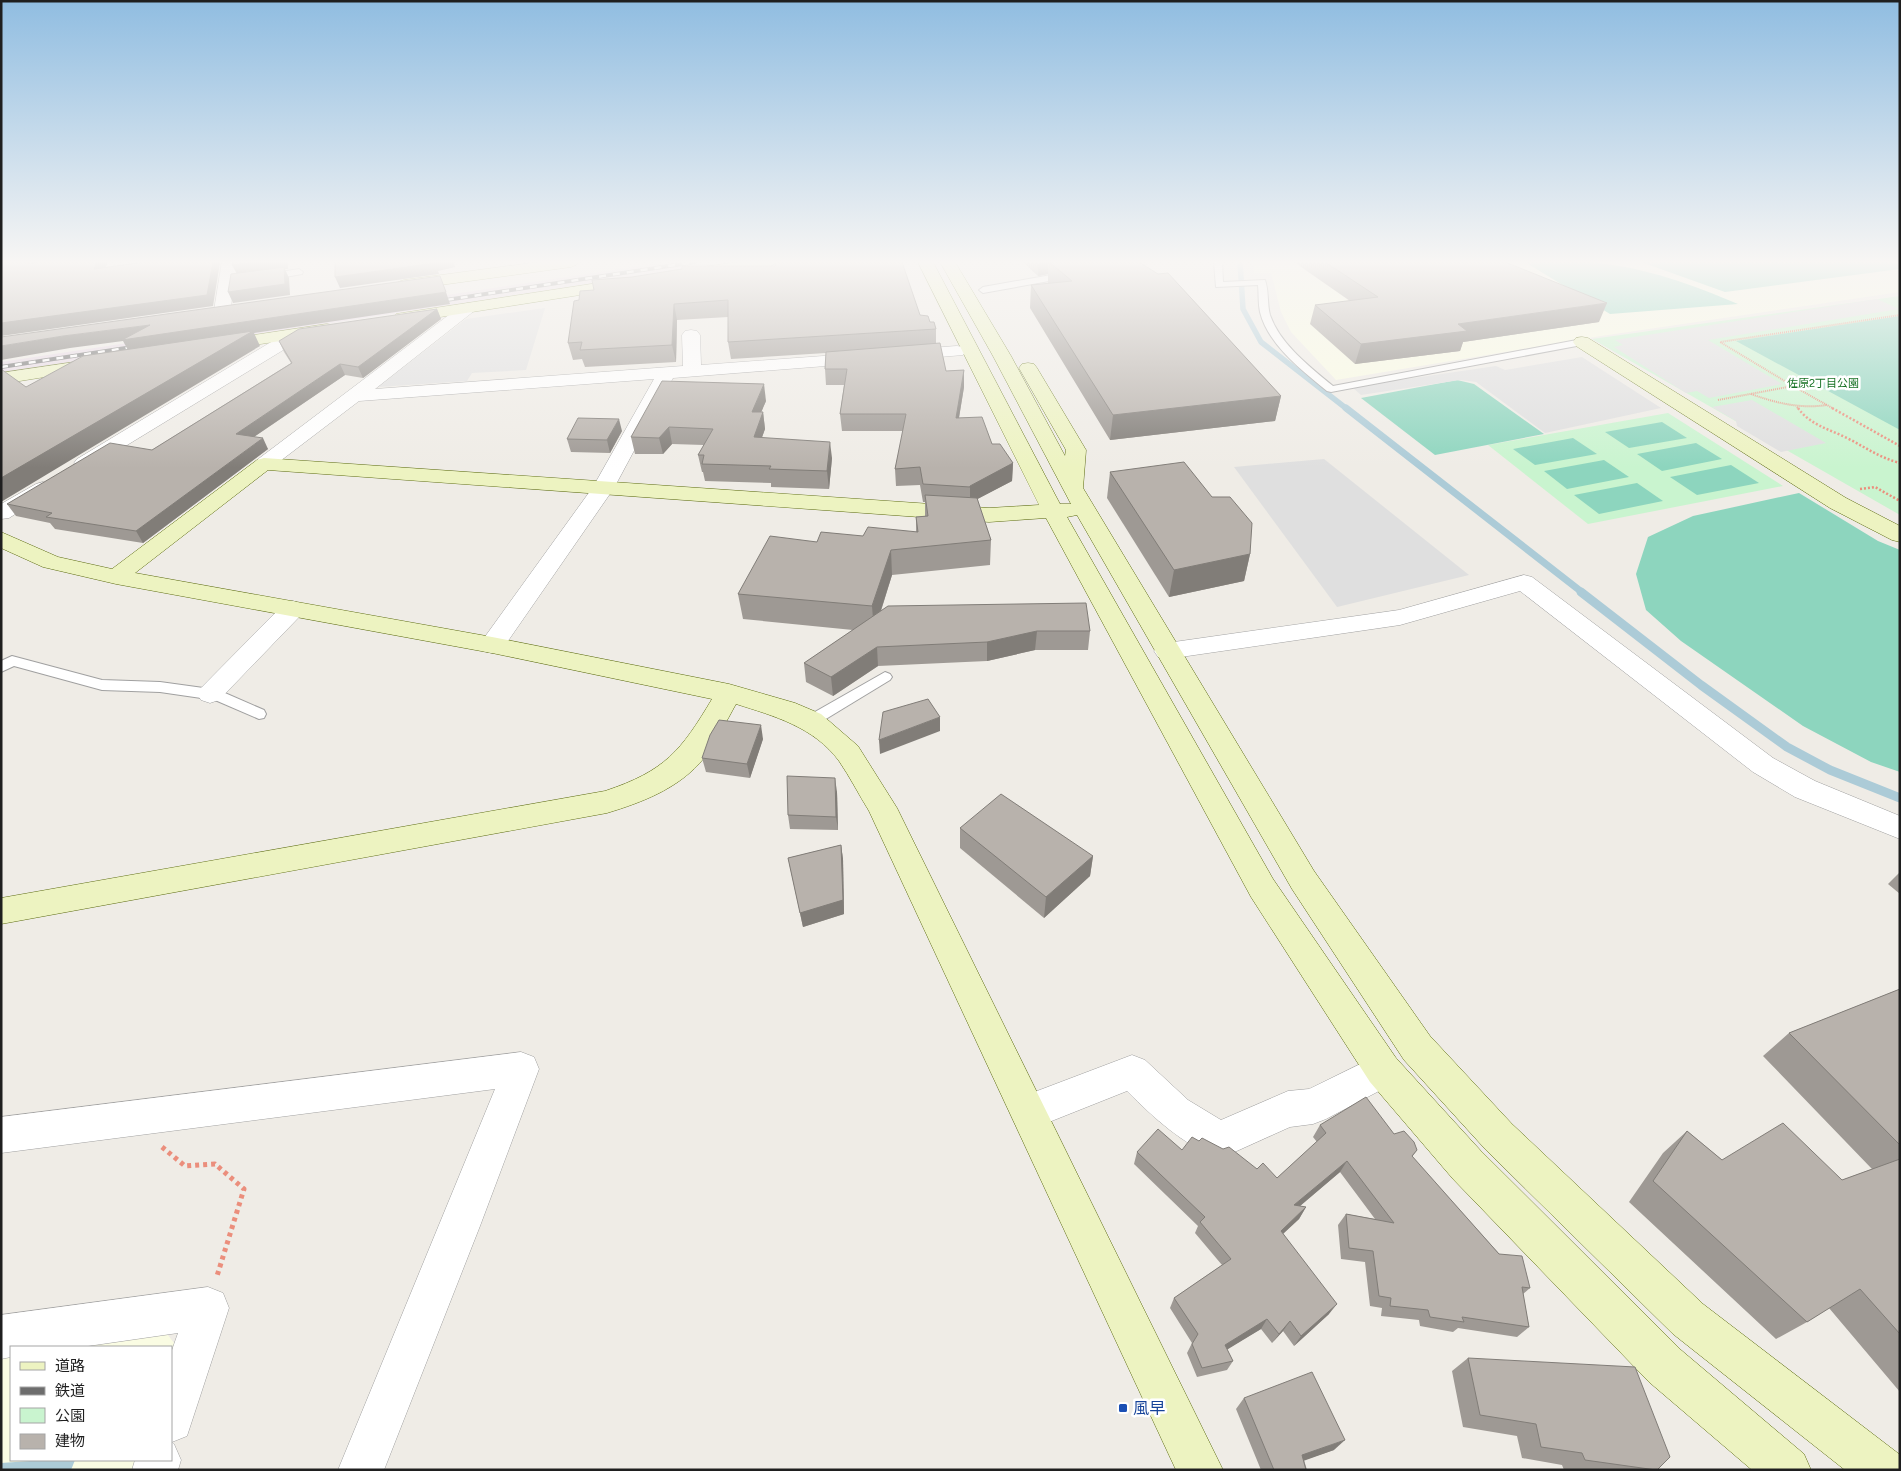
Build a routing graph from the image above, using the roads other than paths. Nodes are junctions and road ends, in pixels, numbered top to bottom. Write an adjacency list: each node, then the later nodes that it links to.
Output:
1 (320, 331): 8 (street)
2 (439, 331): 17 (street)
3 (946, 331): 12 (street)
4 (961, 331): 19 (street)
5 (987, 331): 21 (street)
6 (1007, 331): 21 (street)
7 (1274, 331): 10 (lane)
8 (297, 334): 11 (street); 22 (street)
9 (691, 335): 14 (street)
10 (1582, 342): 23 (street)
11 (210, 347)
12 (957, 351): 14 (street); 19 (street)
13 (112, 362): 16 (street)
14 (692, 371): 15 (street)
15 (666, 373): 17 (street); 20 (street)
16 (1, 379)
17 (354, 396): 18 (street)
18 (264, 464): 20 (street); 25 (street)
19 (1035, 478): 21 (street)
20 (603, 488): 21 (street); 27 (street)
21 (1070, 503): 28 (street); 37 (street)
22 (1, 513)
23 (1900, 535)
24 (1, 539): 25 (street)
25 (116, 577): 26 (street)
26 (293, 609): 27 (street); 32 (street)
27 (492, 646): 31 (street)
28 (1167, 651): 35 (street); 45 (street)
29 (1, 667): 32 (lane)
30 (885, 677): 34 (lane)
31 (729, 693): 34 (street); 36 (street)
32 (210, 694): 33 (lane)
33 (259, 714)
34 (811, 721): 38 (street)
35 (1900, 828)
36 (1, 910)
37 (1383, 1070): 38 (street); 44 (street)
38 (1029, 1112): 43 (street)
39 (1, 1135): 42 (street)
40 (1, 1337): 41 (street)
41 (172, 1417)
42 (361, 1470)
43 (1200, 1470)
44 (1788, 1470)
45 (1883, 1470)

